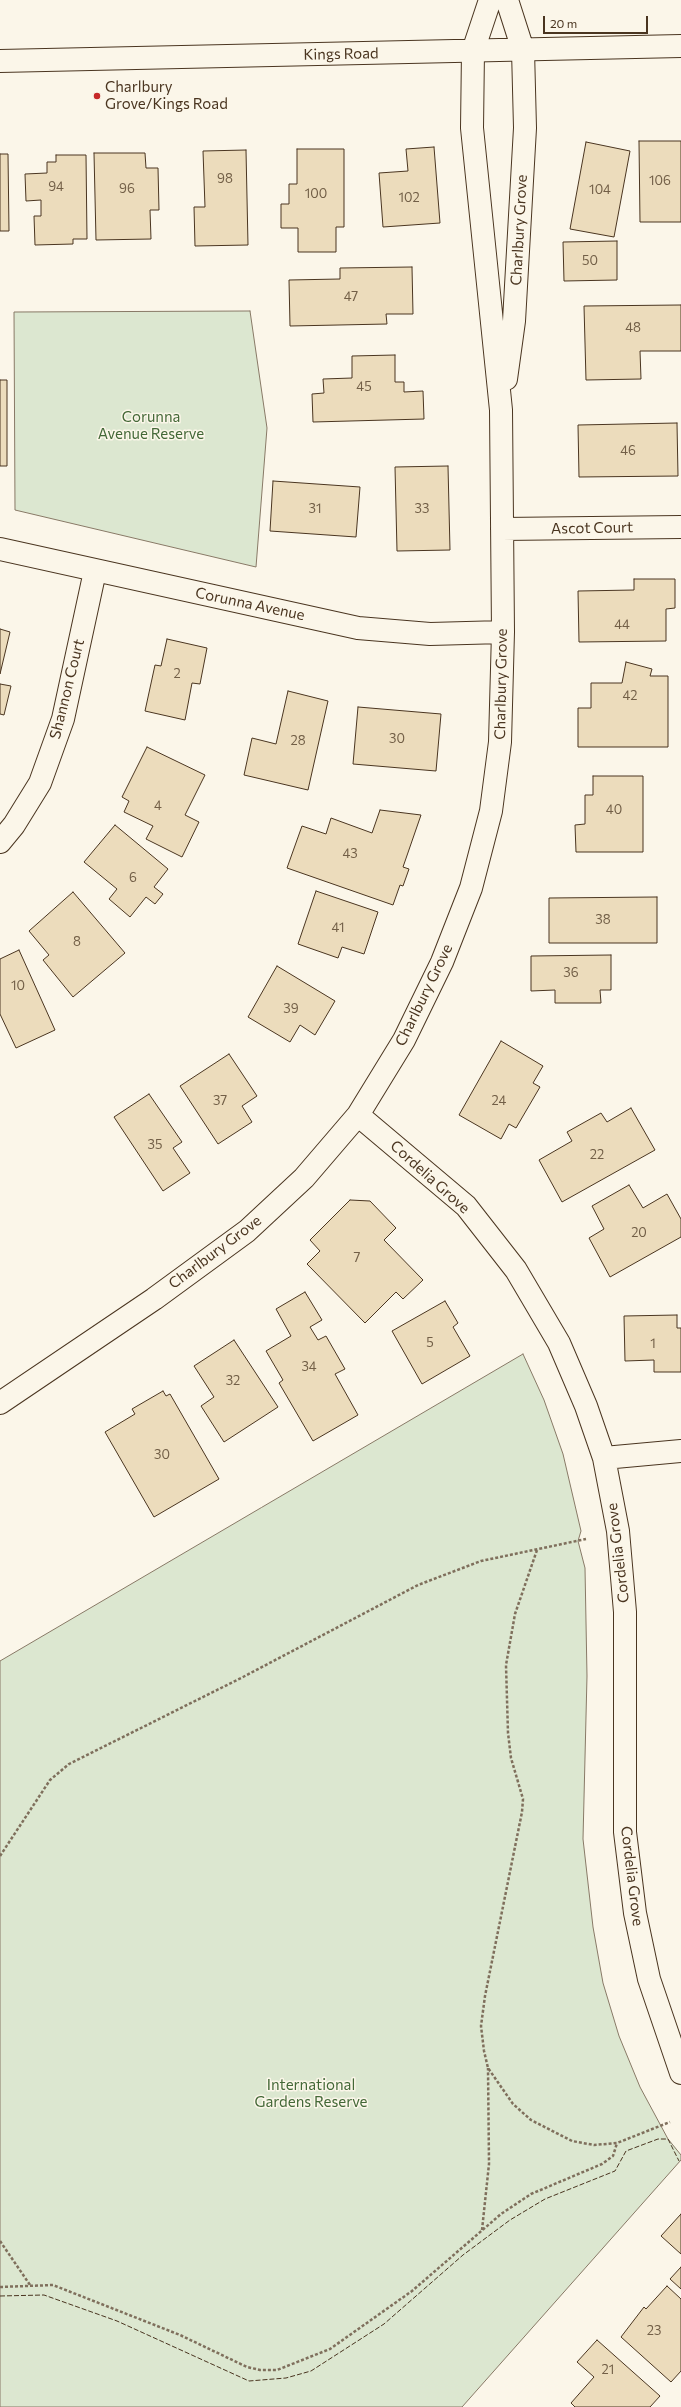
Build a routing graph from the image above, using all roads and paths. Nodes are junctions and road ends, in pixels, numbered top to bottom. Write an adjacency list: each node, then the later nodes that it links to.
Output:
1 (490, 0): 5 (street, Charlbury Grove)
2 (507, 0): 4 (street, Charlbury Grove)
3 (681, 46): 4 (street, Kings Road)
4 (523, 50): 5 (street, Kings Road); 7 (street, Charlbury Grove)
5 (473, 52): 6 (street, Kings Road); 7 (street, Charlbury Grove)
6 (0, 61)
7 (502, 410): 9 (street, Charlbury Grove)
8 (681, 527): 9 (street, Ascot Court)
9 (502, 529): 12 (street, Charlbury Grove)
10 (0, 549): 11 (street, Corunna Avenue)
11 (95, 571): 12 (street, Corunna Avenue); 13 (street, Shannon Court)
12 (503, 632): 14 (street, Charlbury Grove)
13 (0, 842)
14 (358, 1115): 15 (street, Charlbury Grove); 17 (street, Cordelia Grove)
15 (0, 1402)
16 (681, 1451): 17 (street)
17 (604, 1458): 22 (street, Cordelia Grove)
18 (586, 1539): 19 (path)
19 (537, 1550): 20 (path); 21 (path)
20 (0, 1856)
21 (488, 2068): 24 (path); 25 (path)
22 (681, 2073)
23 (670, 2122): 24 (path)
24 (616, 2143): 25 (path)
25 (482, 2230): 27 (path)
26 (0, 2241): 27 (path)
27 (30, 2285): 28 (path)
28 (0, 2287)

